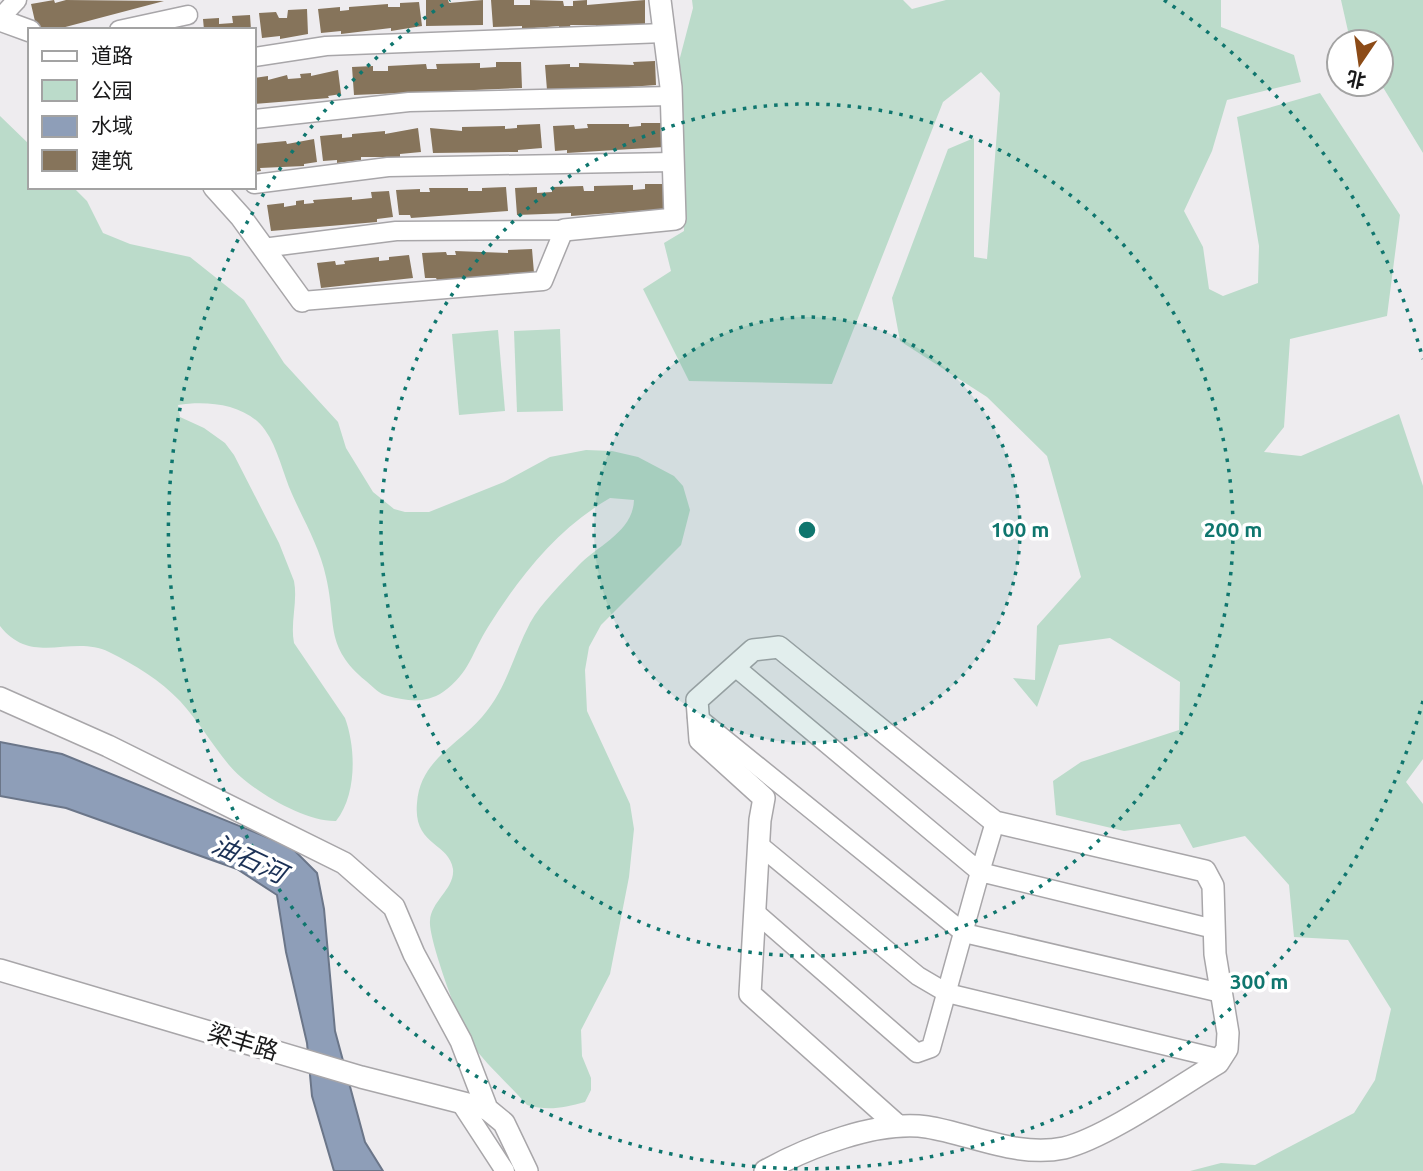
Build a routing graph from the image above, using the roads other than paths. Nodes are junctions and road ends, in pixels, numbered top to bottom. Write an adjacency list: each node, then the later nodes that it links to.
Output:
1 (17, 0): 4 (street)
2 (660, 0): 7 (street)
3 (188, 15): 5 (street)
4 (0, 19): 6 (street)
5 (128, 28)
6 (28, 30)
7 (664, 33): 8 (street); 9 (street)
8 (256, 57)
9 (671, 96): 10 (street); 11 (street)
10 (256, 119)
11 (673, 162): 12 (street); 14 (street)
12 (256, 184)
13 (221, 189): 15 (street)
14 (564, 230): 15 (street); 16 (street)
15 (263, 248): 16 (street)
16 (302, 301)
17 (734, 666): 19 (street); 20 (street); 22 (street)
18 (0, 698): 31 (street)
19 (698, 717): 21 (street); 25 (street)
20 (995, 822): 22 (street); 24 (street)
21 (758, 844): 23 (street); 27 (street)
22 (980, 872): 24 (street); 25 (street)
23 (755, 912): 27 (street); 32 (street)
24 (1214, 929): 28 (street)
25 (964, 933): 27 (street); 28 (street)
26 (0, 970): 30 (street, 梁丰路)
27 (947, 993): 29 (street)
28 (1221, 993): 29 (street)
29 (1221, 1059): 32 (street)
30 (462, 1105): 31 (street, 梁丰路); 33 (street)
31 (487, 1109): 34 (street)
32 (897, 1125): 35 (street)
33 (505, 1171)
34 (527, 1171)
35 (765, 1171)

